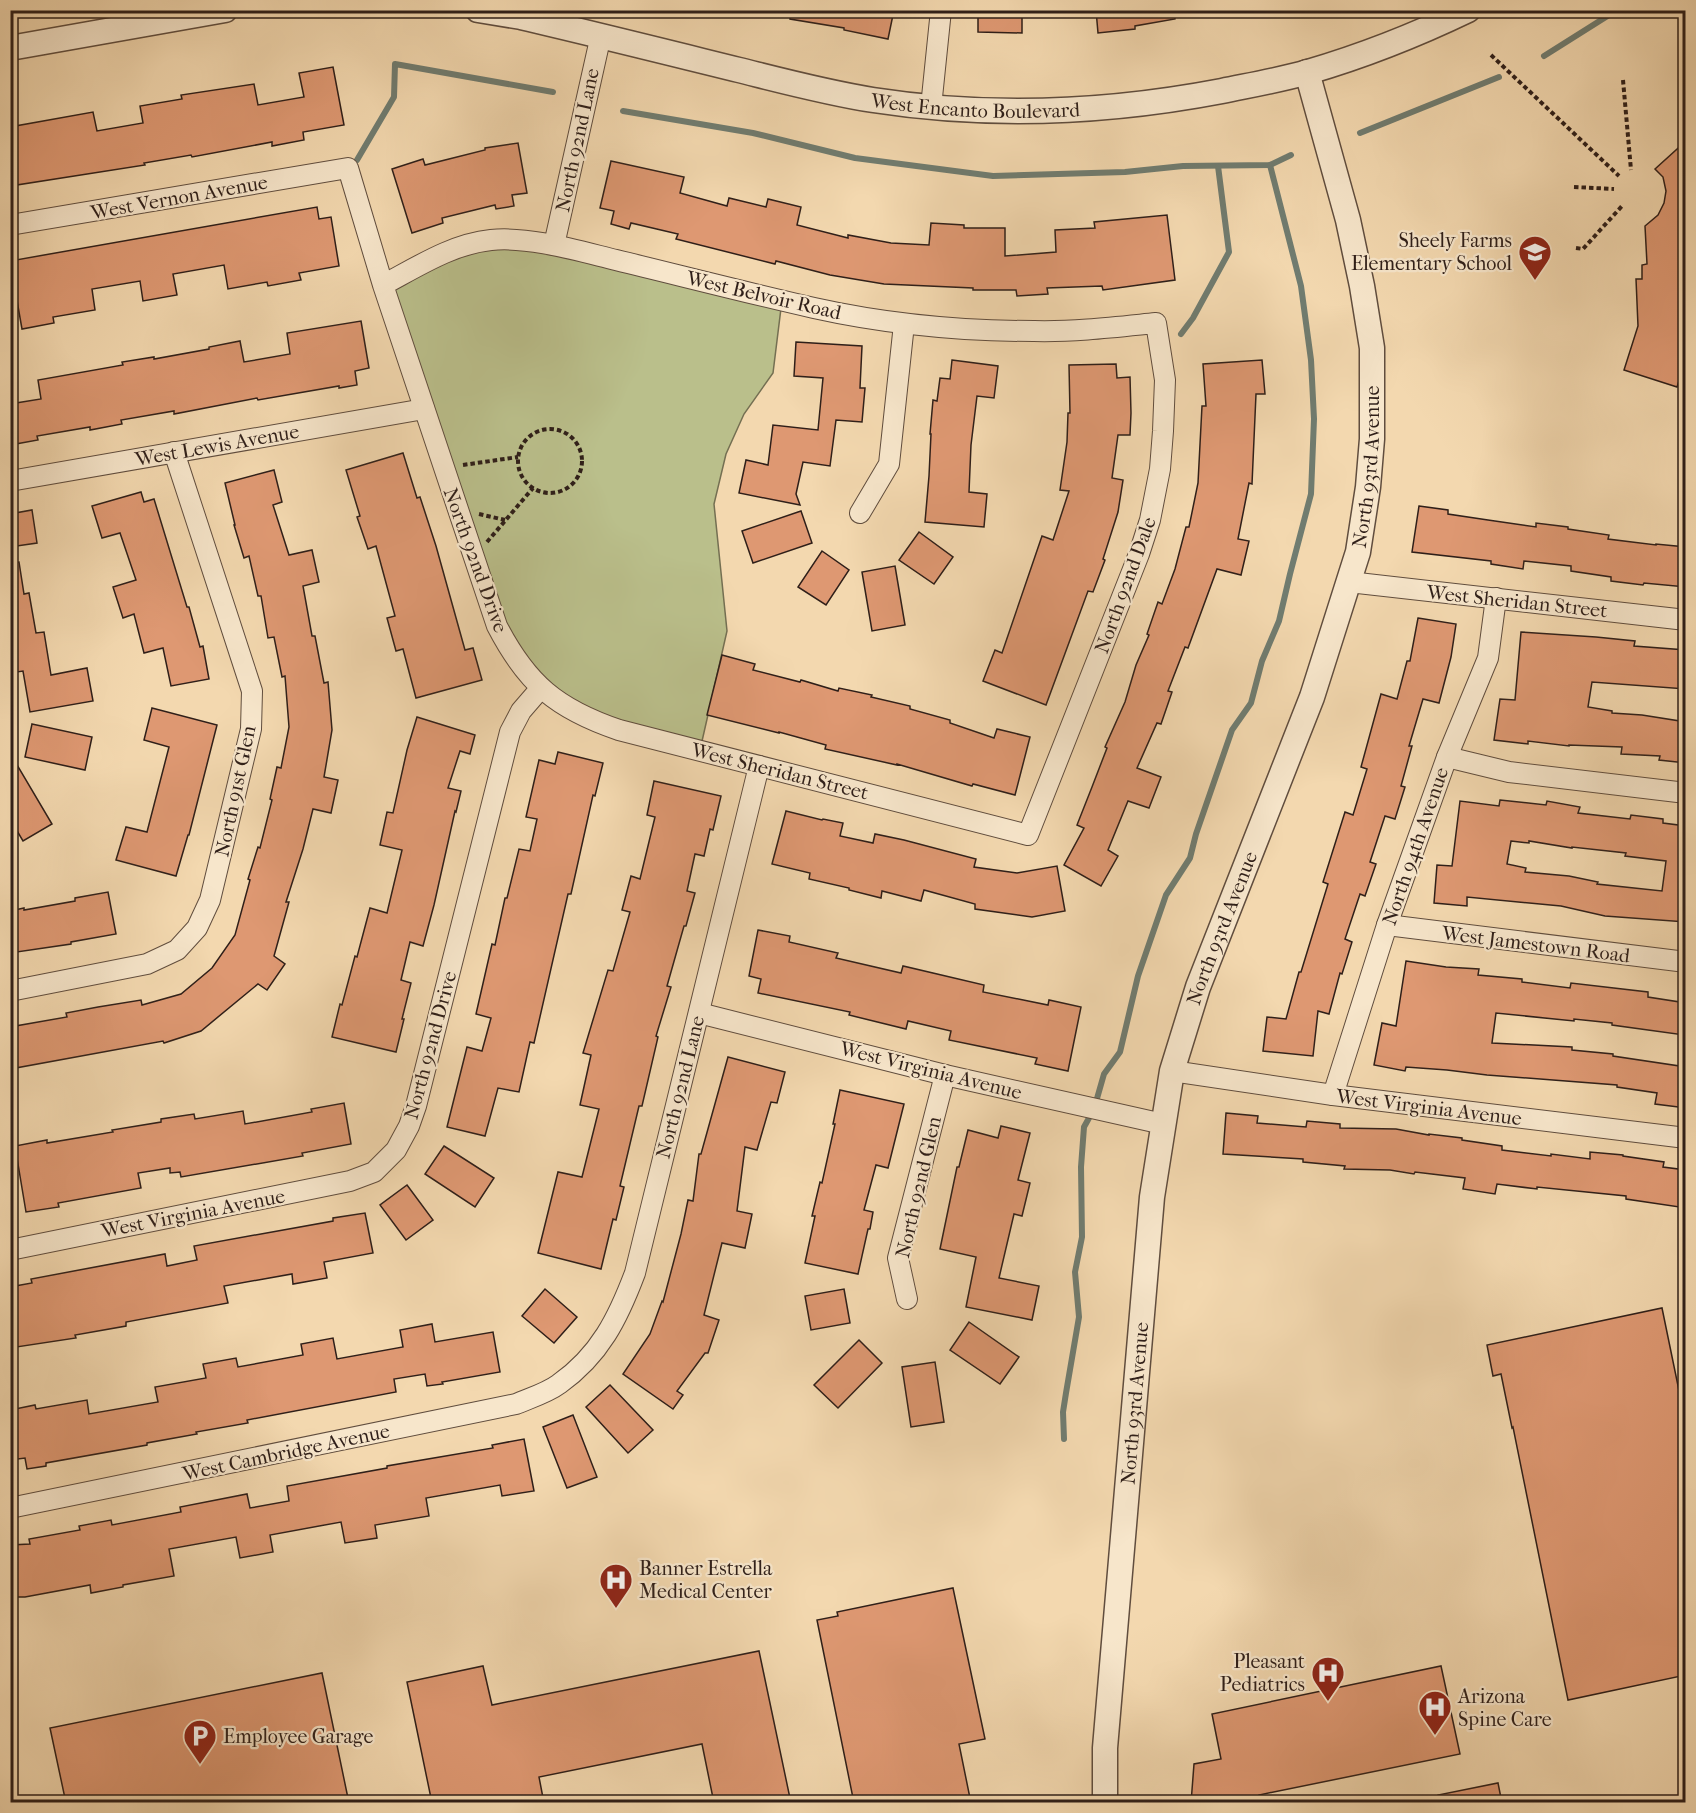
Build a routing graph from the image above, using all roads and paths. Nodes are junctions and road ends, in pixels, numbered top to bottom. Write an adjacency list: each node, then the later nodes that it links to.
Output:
1 (225, 10): 6 (street)
2 (478, 10): 5 (street, West Encanto Boulevard)
3 (941, 10): 10 (street)
4 (1468, 10): 8 (street, West Encanto Boulevard)
5 (601, 35): 10 (street, West Encanto Boulevard); 18 (street, North 92nd Lane)
6 (10, 48)
7 (1491, 55): 13 (path)
8 (1307, 72): 10 (street, West Encanto Boulevard); 33 (street, North 93rd Avenue)
9 (1623, 80): 12 (path)
10 (931, 106)
11 (348, 168): 17 (street, West Vernon Avenue); 20 (street, North 92nd Drive)
12 (1631, 170)
13 (1619, 176)
14 (1574, 187): 15 (path)
15 (1614, 189)
16 (1622, 206): 19 (path)
17 (10, 225)
18 (554, 245): 20 (street, West Belvoir Road); 22 (street, West Belvoir Road)
19 (1576, 248)
20 (383, 285): 23 (street, North 92nd Drive)
21 (1156, 323): 22 (street, West Belvoir Road); 40 (street, North 92nd Dale)
22 (904, 324): 29 (street)
23 (424, 409): 24 (street, West Lewis Avenue); 36 (street, North 92nd Drive)
24 (174, 452): 27 (street, West Lewis Avenue); 43 (street, North 91st Glen)
25 (518, 457): 26 (path); 28 (path); 28 (path)
26 (464, 465)
27 (10, 481)
28 (533, 488): 31 (path)
29 (861, 513)
30 (479, 514): 31 (path)
31 (505, 519): 32 (path)
32 (488, 542)
33 (1349, 582): 34 (street, West Sheridan Street); 45 (street, North 93rd Avenue)
34 (1496, 598): 35 (street, West Sheridan Street); 37 (street, North 94th Avenue)
35 (1686, 620)
36 (540, 689): 38 (street, West Sheridan Street); 50 (street, North 92nd Drive)
37 (1447, 756): 39 (street); 41 (street, North 94th Avenue)
38 (759, 766): 40 (street, West Sheridan Street); 44 (street, North 92nd Lane)
39 (1686, 793)
40 (1028, 835)
41 (1387, 925): 42 (street, West Jamestown Road); 47 (street, North 94th Avenue)
42 (1686, 962)
43 (10, 991)
44 (699, 1013): 46 (street, West Virginia Avenue); 53 (street, North 92nd Lane)
45 (1172, 1071): 47 (street, West Virginia Avenue); 48 (street, North 93rd Avenue)
46 (945, 1075): 48 (street, West Virginia Avenue); 52 (street, North 92nd Glen)
47 (1333, 1095): 49 (street, West Virginia Avenue)
48 (1163, 1124): 55 (street, North 93rd Avenue)
49 (1686, 1138)
50 (374, 1172): 51 (street, West Virginia Avenue)
51 (10, 1250)
52 (907, 1299)
53 (558, 1385): 54 (street, West Cambridge Avenue)
54 (10, 1508)
55 (1105, 1803)

